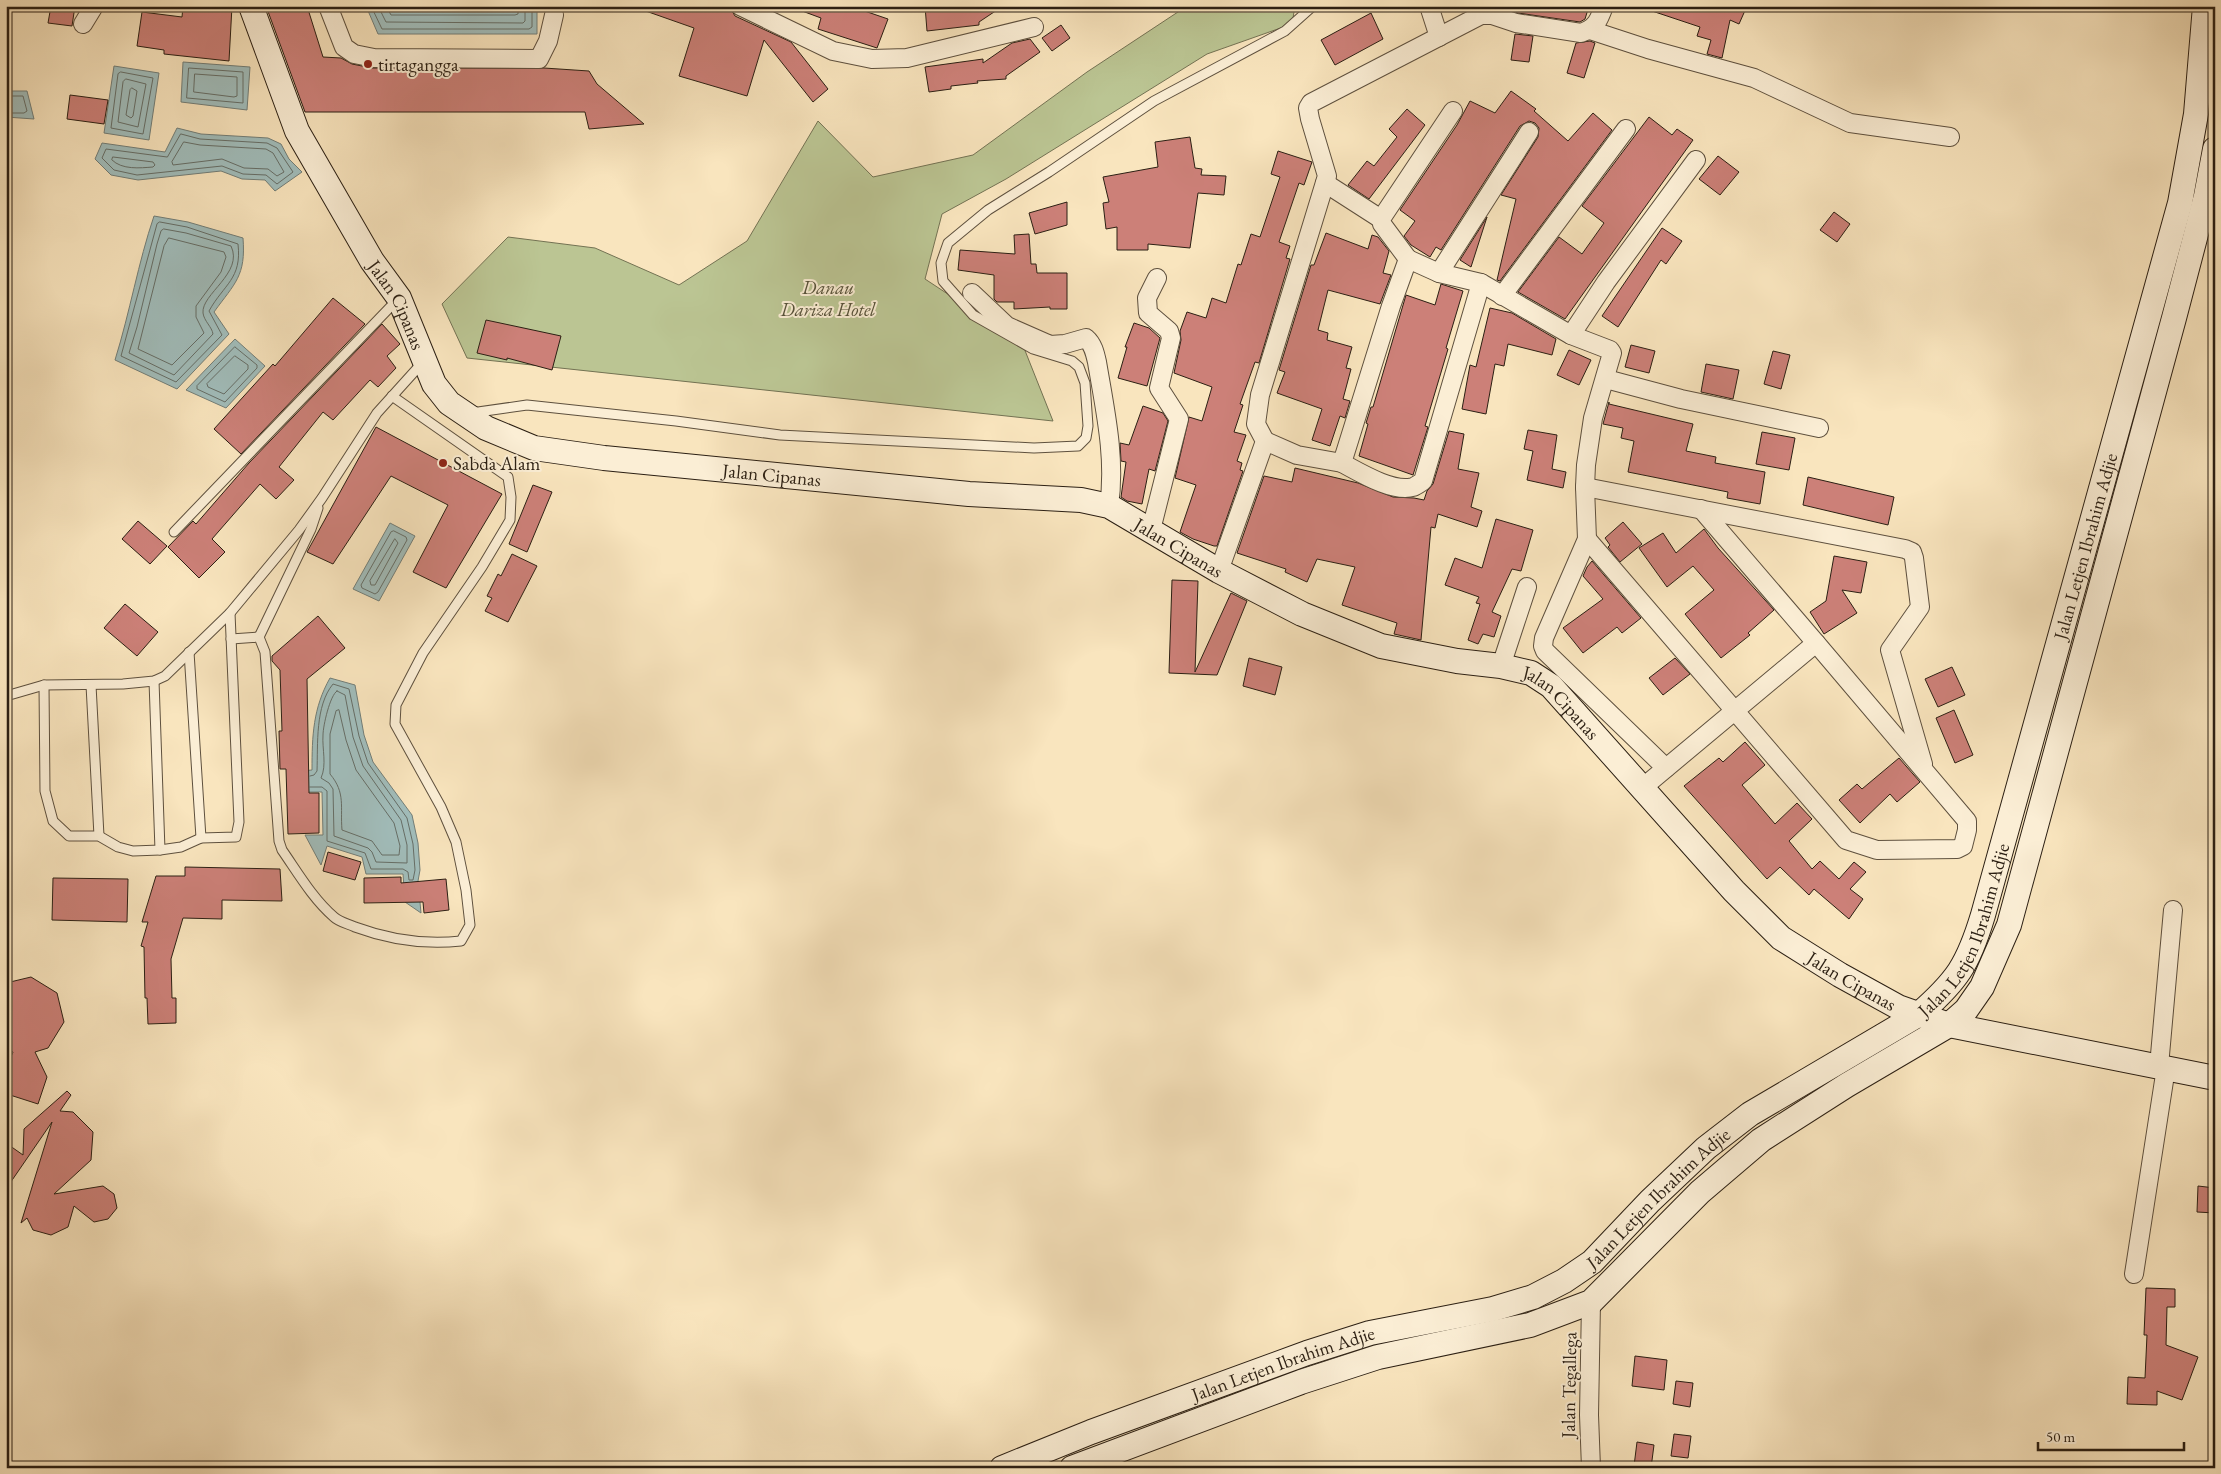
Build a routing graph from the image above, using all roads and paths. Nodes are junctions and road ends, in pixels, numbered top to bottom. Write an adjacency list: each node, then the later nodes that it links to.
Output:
1 (94, 6): 10 (street)
2 (251, 6): 28 (street, Jalan Cipanas)
3 (328, 6): 9 (street)
4 (740, 6): 11 (street)
5 (1313, 6): 35 (lane)
6 (1429, 6): 13 (street)
7 (1604, 6): 12 (street)
8 (2205, 6): 29 (street, Jalan Letjen Ibrahim Adjie)
9 (554, 15)
10 (83, 24)
11 (1034, 27)
12 (1590, 30): 13 (street); 17 (street)
13 (1439, 37): 20 (street)
14 (1453, 111): 21 (street)
15 (1626, 129): 27 (street)
16 (1529, 132): 23 (street)
17 (1950, 137)
18 (2215, 149): 30 (street, Jalan Letjen Ibrahim Adjie)
19 (1696, 160): 31 (street)
20 (1325, 183): 21 (street); 37 (street)
21 (1381, 219): 22 (street)
22 (1408, 259): 23 (street); 38 (street)
23 (1439, 272): 25 (street)
24 (1157, 278): 43 (street)
25 (1481, 283): 27 (street); 38 (street)
26 (972, 292): 41 (street)
27 (1502, 296): 31 (street)
28 (399, 298): 32 (street, Jalan Cipanas); 44 (lane)
29 (2148, 312): 30 (street); 66 (street, Jalan Letjen Ibrahim Adjie)
30 (2174, 318): 67 (street, Jalan Letjen Ibrahim Adjie)
31 (1571, 335): 33 (street)
32 (424, 360): 34 (lane); 35 (street, Jalan Cipanas)
33 (1606, 379): 36 (street); 39 (street)
34 (392, 396): 40 (lane); 49 (lane)
35 (463, 414): 41 (street, Jalan Cipanas)
36 (1819, 428)
37 (1264, 441): 38 (street); 46 (street)
38 (1342, 463)
39 (1585, 487): 42 (street); 45 (street)
40 (322, 498): 48 (lane); 49 (lane)
41 (1109, 506): 43 (street, Jalan Cipanas)
42 (1701, 509): 51 (street); 60 (street)
43 (1151, 530): 46 (street, Jalan Cipanas)
44 (174, 532)
45 (1588, 539): 58 (street); 59 (street)
46 (1219, 571): 53 (street, Jalan Cipanas)
47 (1527, 588): 53 (street)
48 (230, 613): 50 (lane); 52 (lane)
49 (259, 637): 50 (lane)
50 (231, 639): 63 (lane)
51 (1816, 643): 58 (street); 60 (street)
52 (189, 652): 54 (lane); 63 (lane)
53 (1501, 666): 61 (street, Jalan Cipanas)
54 (154, 681): 56 (lane); 64 (lane)
55 (44, 685): 56 (lane); 57 (lane); 62 (lane)
56 (91, 685): 62 (lane)
57 (6, 696)
58 (1735, 711): 59 (street); 60 (street)
59 (1666, 768): 61 (street)
60 (1925, 770)
61 (1641, 789): 66 (street, Jalan Cipanas)
62 (99, 836): 64 (lane)
63 (201, 838): 64 (lane)
64 (160, 850)
65 (2173, 910): 68 (street)
66 (1918, 1015): 67 (street, Jalan Cipanas); 72 (street, Jalan Letjen Ibrahim Adjie)
67 (1949, 1025): 68 (street, Jalan Cipanas); 71 (street, Jalan Letjen Ibrahim Adjie)
68 (2162, 1067): 69 (street, Jalan Cipanas); 70 (street)
69 (2215, 1078)
70 (2134, 1274)
71 (1591, 1302): 73 (street, Jalan Letjen Ibrahim Adjie); 76 (street, Jalan Tegallega)
72 (1370, 1333): 73 (street); 74 (street, Jalan Letjen Ibrahim Adjie)
73 (1378, 1357): 75 (street, Jalan Letjen Ibrahim Adjie)
74 (1002, 1468)
75 (1072, 1468)
76 (1591, 1468)

